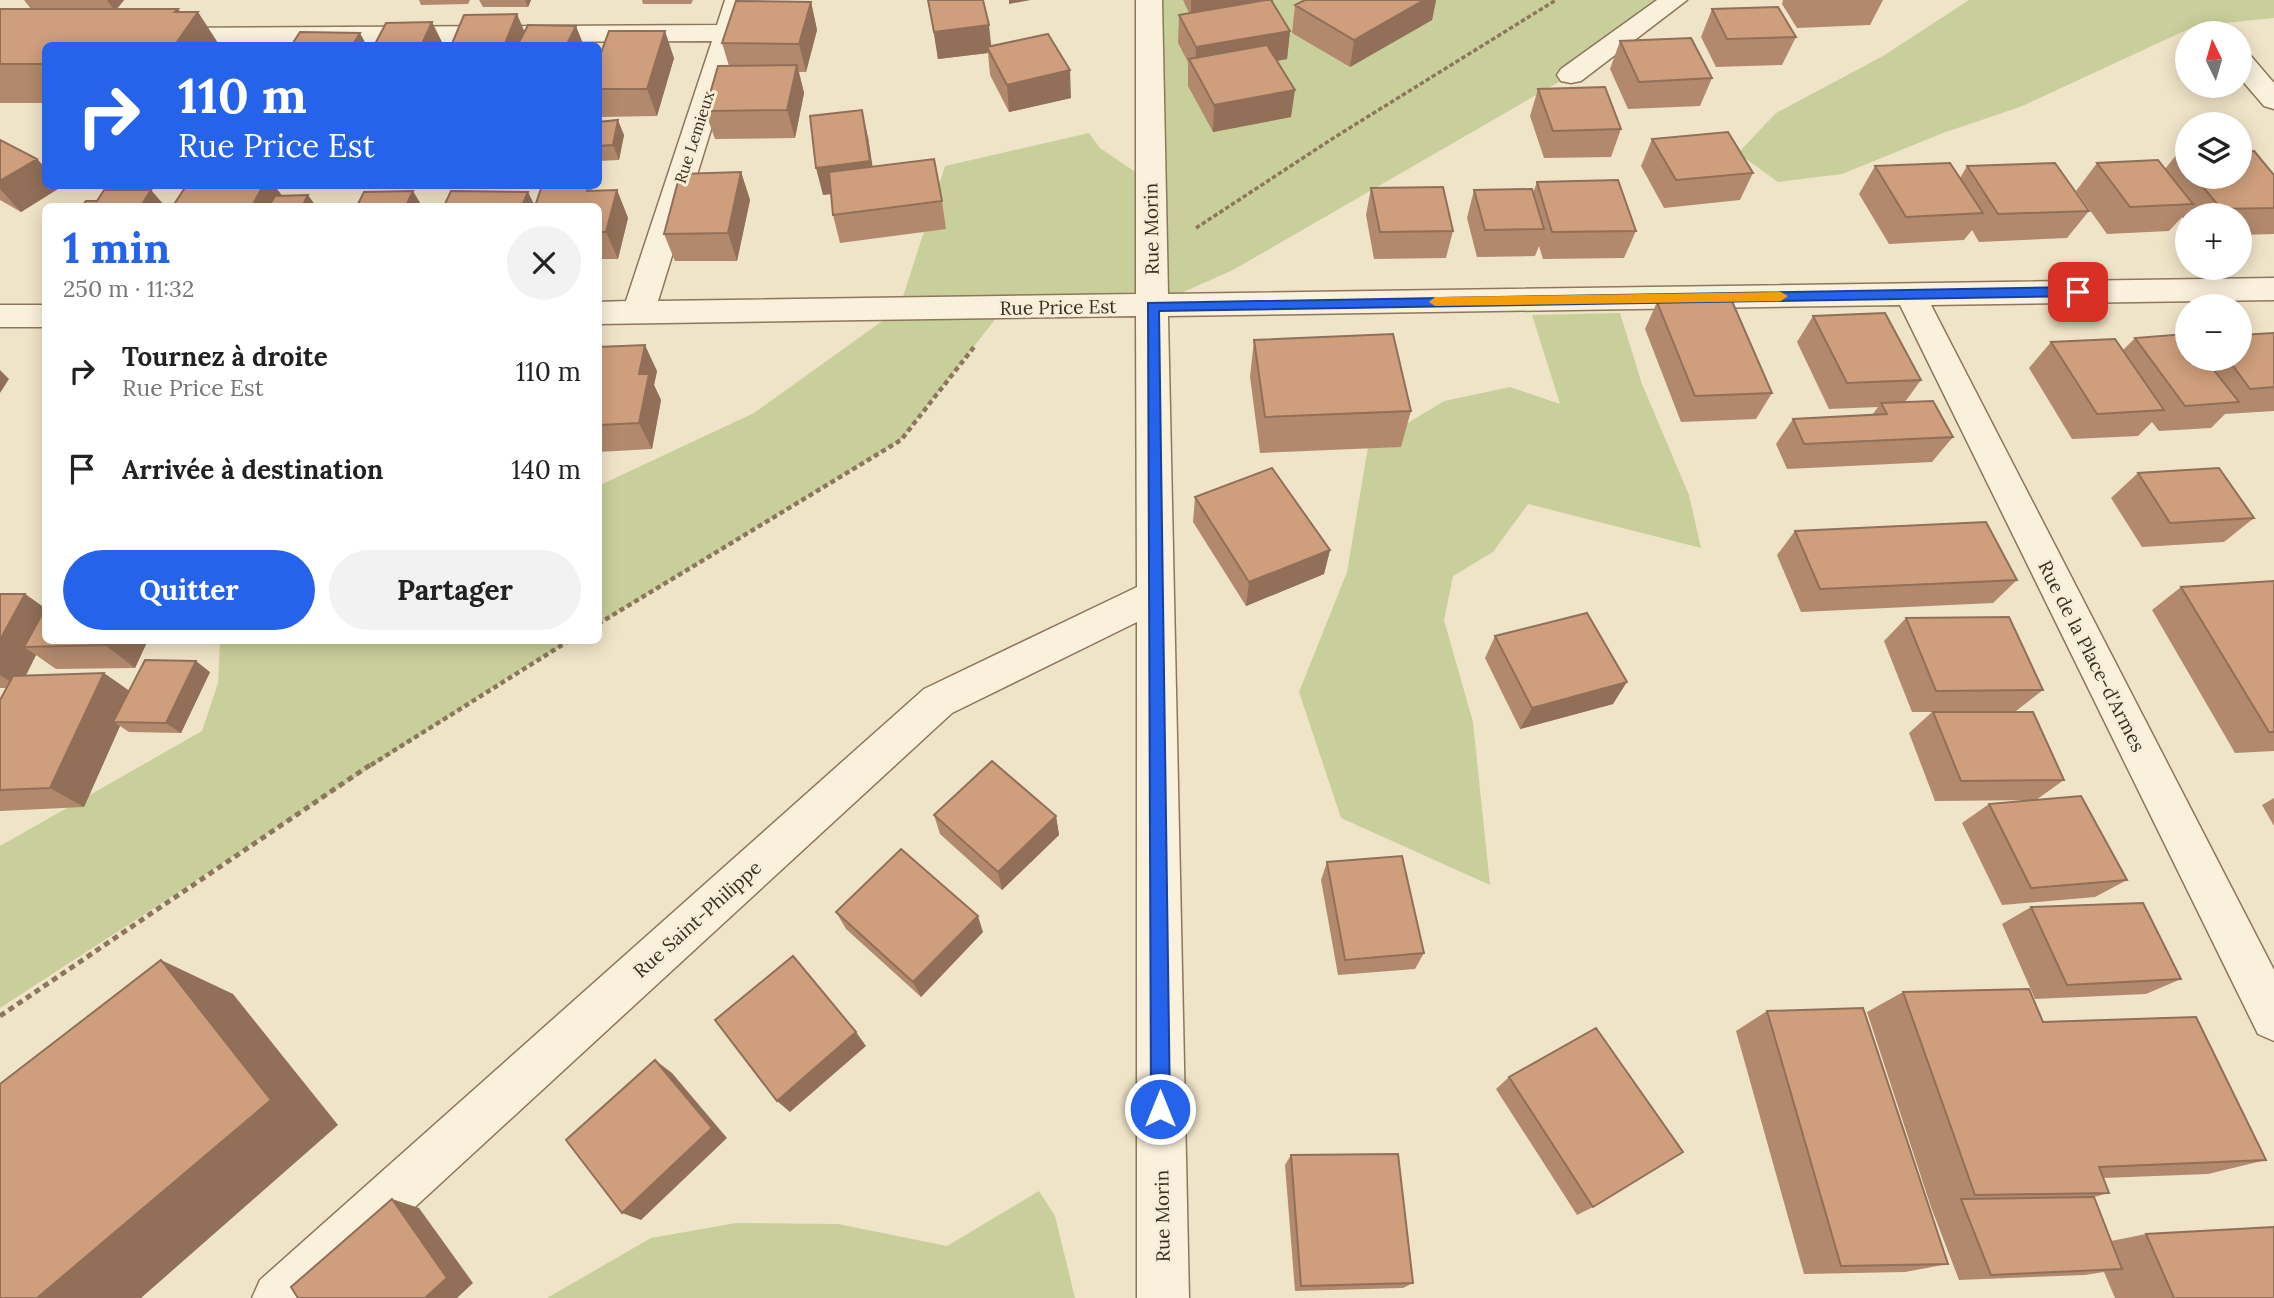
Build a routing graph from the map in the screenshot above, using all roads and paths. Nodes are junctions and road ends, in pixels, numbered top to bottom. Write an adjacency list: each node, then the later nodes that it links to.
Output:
1 (738, 0): 5 (street, Rue Lemieux)
2 (1149, 0): 10 (street, Rue Morin)
3 (1556, 0): 10 (path)
4 (1674, 0): 8 (street)
5 (727, 33): 6 (street); 16 (street, Rue Lemieux)
6 (140, 37)
7 (2252, 64): 9 (street)
8 (1571, 75)
9 (2274, 100)
10 (1152, 258): 13 (street, Rue Morin)
11 (2274, 289): 12 (street, Rue Price Est)
12 (1910, 294): 13 (street, Rue Price Est); 23 (street, Rue de la Place-d'Armes)
13 (1152, 306): 14 (street, Rue Price Est); 19 (street, Rue Morin)
14 (1005, 307): 16 (street, Rue Price Est); 20 (path)
15 (602, 313): 16 (street, Rue Price Est)
16 (638, 313)
17 (0, 316): 18 (street)
18 (42, 316)
19 (1155, 596): 24 (street, Rue Saint-Philippe); 25 (street, Rue Morin)
20 (602, 622)
21 (563, 644): 22 (path)
22 (0, 1016)
23 (2274, 1018)
24 (278, 1298)
25 (1163, 1298)

